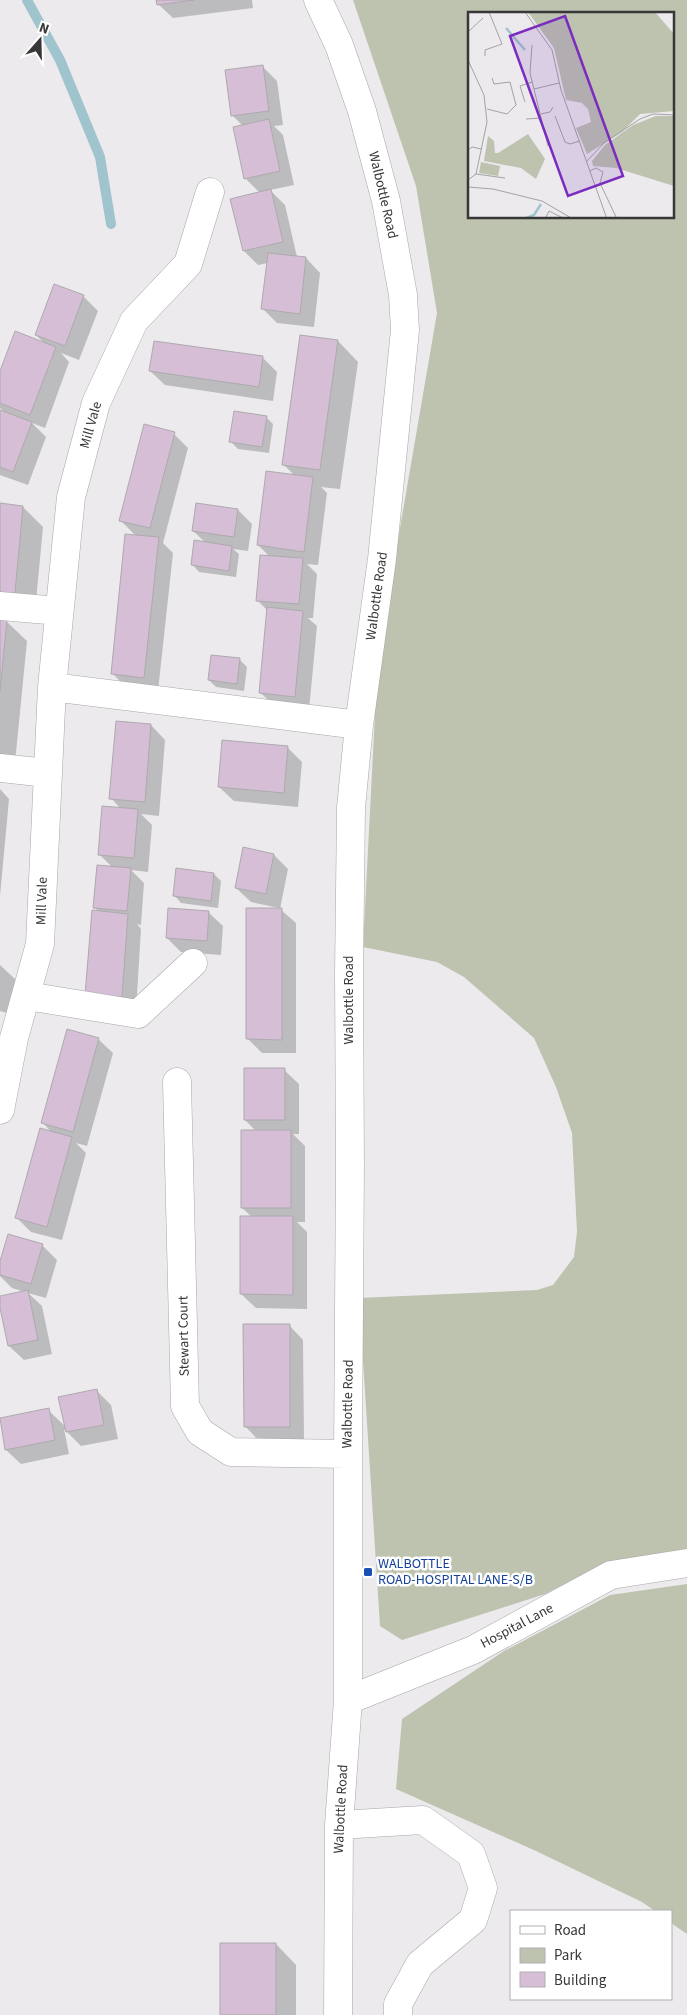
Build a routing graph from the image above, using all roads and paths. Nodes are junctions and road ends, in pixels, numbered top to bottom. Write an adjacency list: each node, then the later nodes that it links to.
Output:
1 (318, 0): 6 (street, Walbottle Road)
2 (210, 192): 4 (street, Mill Vale)
3 (0, 606): 4 (street)
4 (59, 611): 5 (street, Mill Vale)
5 (52, 687): 6 (street); 8 (street, Mill Vale)
6 (359, 725): 14 (street, Walbottle Road)
7 (0, 768): 8 (street)
8 (47, 773): 10 (street, Mill Vale)
9 (192, 963): 10 (street)
10 (27, 996): 11 (street, Mill Vale)
11 (7, 1036): 13 (street, Mill Vale)
12 (177, 1082): 14 (street, Stewart Court)
13 (0, 1110)
14 (348, 1454): 16 (street, Walbottle Road)
15 (687, 1564): 16 (street, Hospital Lane)
16 (348, 1700): 17 (street, Walbottle Road)
17 (339, 1825): 18 (street, Walbottle Road); 19 (street)
18 (338, 2015)
19 (398, 2015)

